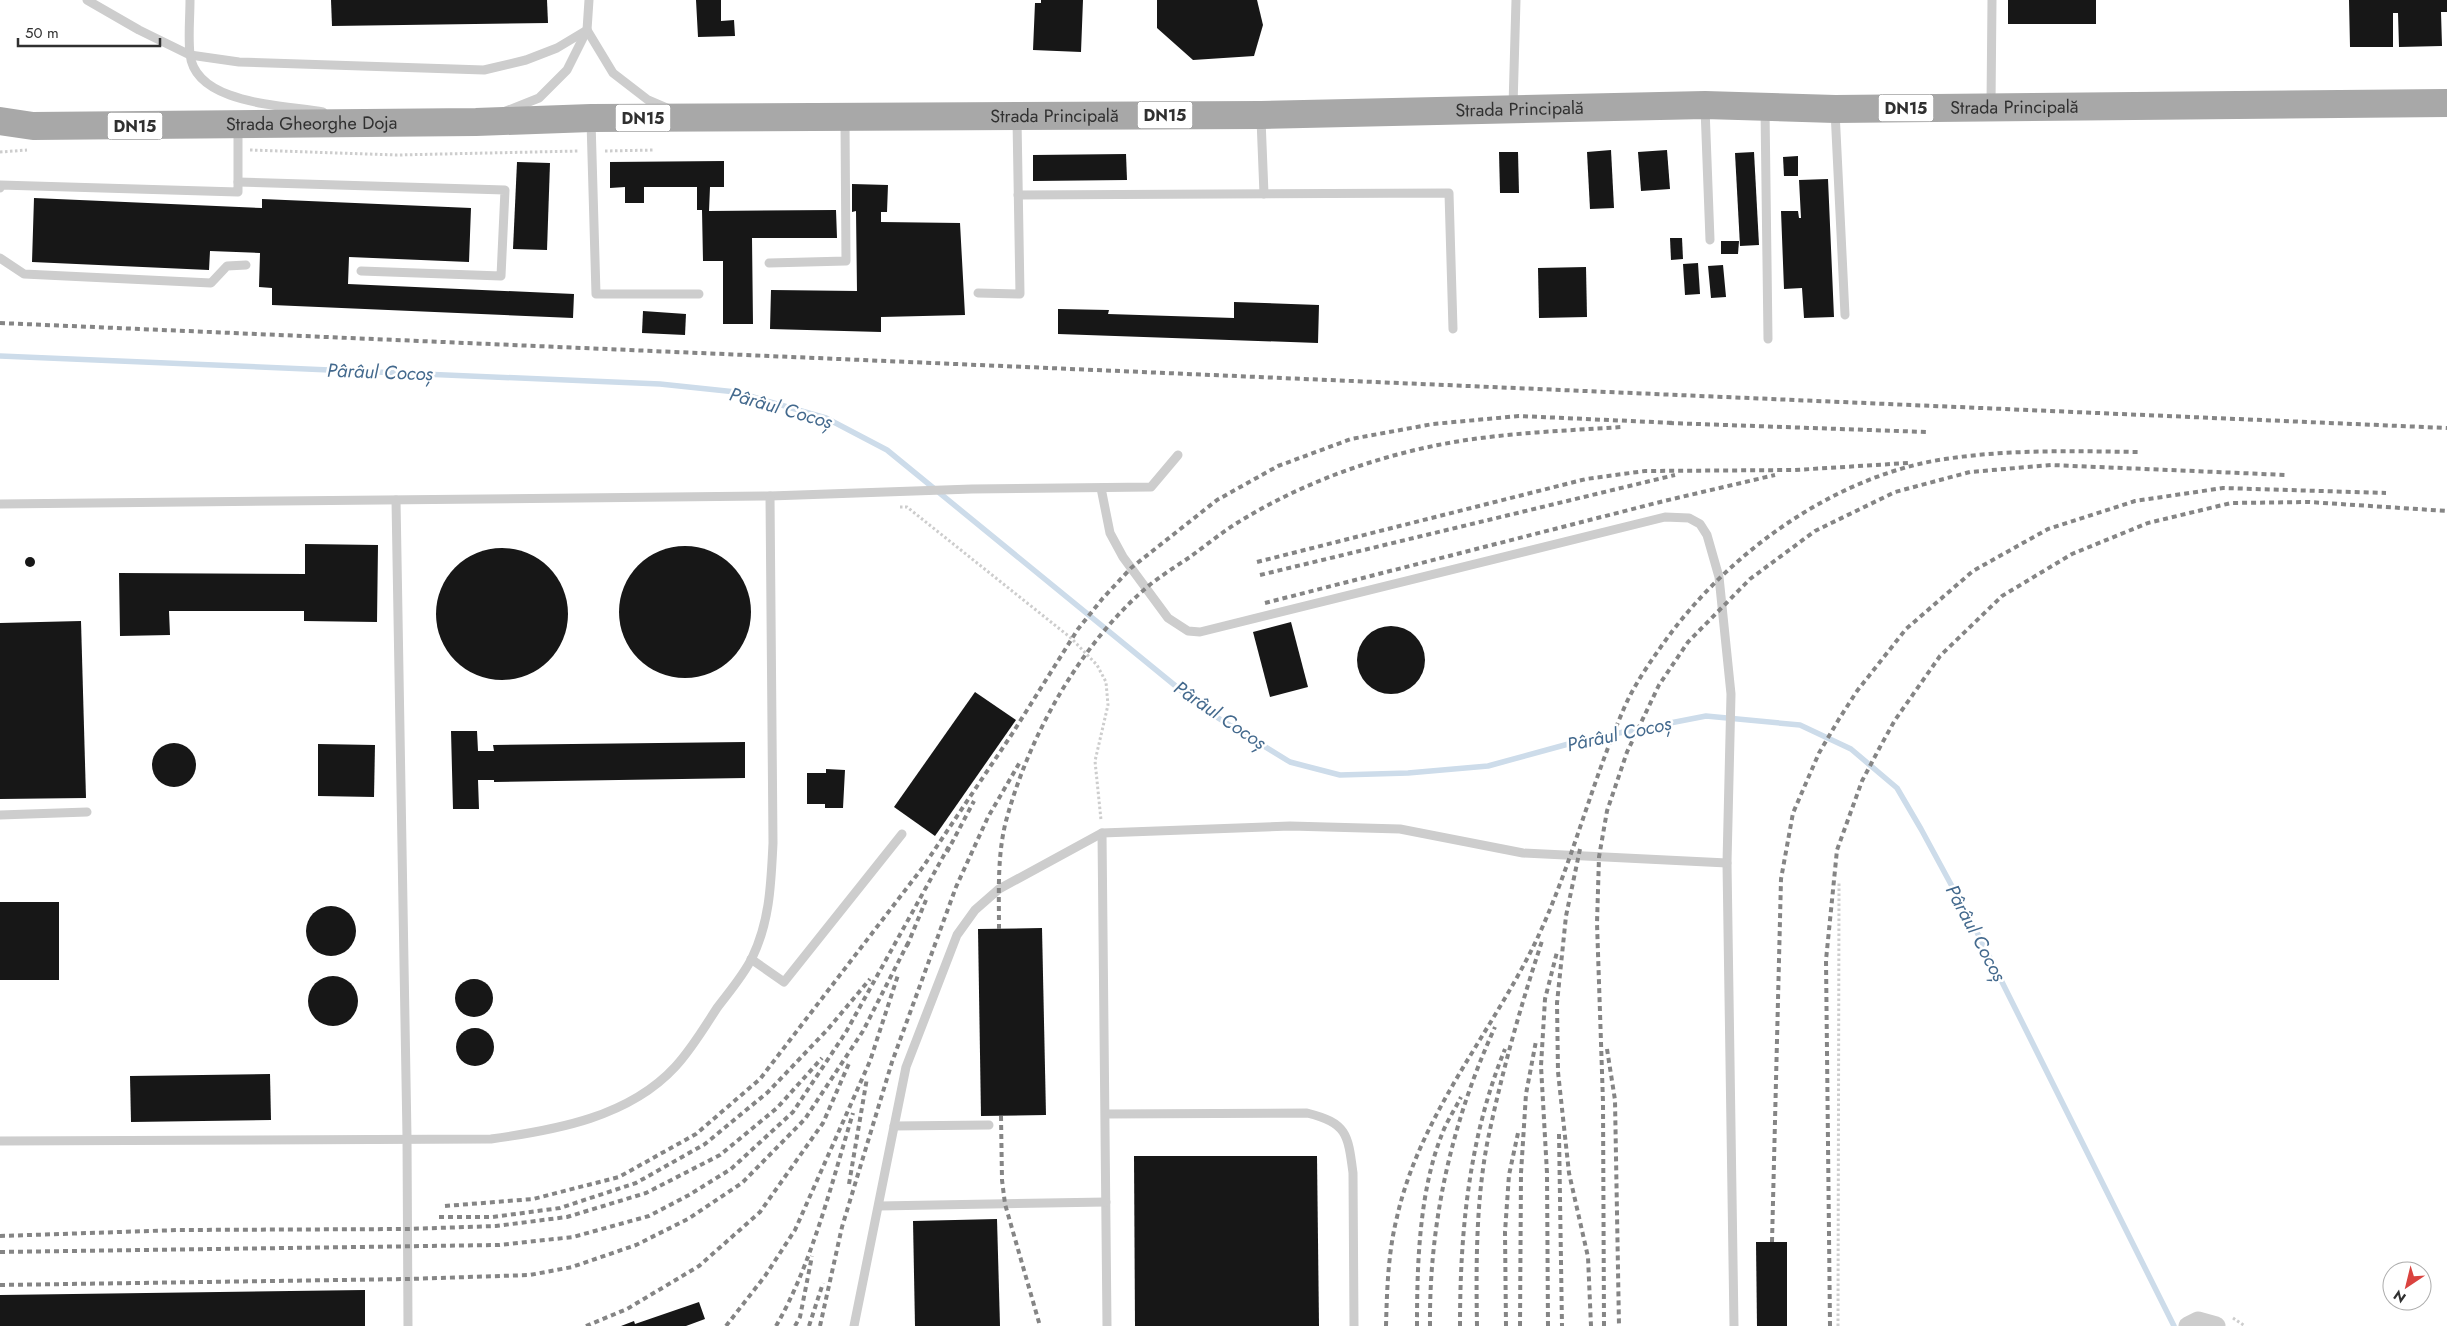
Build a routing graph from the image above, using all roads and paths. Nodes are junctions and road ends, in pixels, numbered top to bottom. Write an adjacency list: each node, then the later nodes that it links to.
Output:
1 (87, 0): 7 (lane)
2 (190, 0): 7 (lane)
3 (589, 0): 6 (lane)
4 (1516, 0): 12 (lane)
5 (1992, 0): 11 (lane)
6 (587, 30): 7 (lane); 18 (lane); 21 (lane)
7 (190, 55): 20 (lane)
8 (2447, 103): 11 (main road, Strada Principală / DN15)
9 (1705, 105): 10 (main road, Strada Principală / DN15); 12 (main road, Strada Principală / DN15); 32 (lane)
10 (1765, 106): 13 (main road, Strada Principală / DN15); 41 (lane)
11 (1991, 107): 13 (main road, Strada Principală / DN15)
12 (1513, 108): 14 (main road, Strada Principală / DN15)
13 (1835, 109): 39 (lane)
14 (1261, 114): 15 (main road, Strada Principală / DN15); 30 (lane)
15 (1017, 117): 17 (main road, Strada Principală / DN15); 31 (lane)
16 (591, 118): 18 (main road, Strada Principală / DN15); 21 (main road, Strada Gheorghe Doja / DN15); 26 (lane)
17 (845, 118): 18 (main road, Strada Principală / DN15); 34 (lane)
18 (695, 119)
19 (0, 122): 24 (main road, Strada Gheorghe Doja / DN15)
20 (376, 122): 21 (main road, Strada Gheorghe Doja / DN15); 23 (main road, Strada Gheorghe Doja / DN15)
21 (476, 122)
22 (0, 135): 24 (main road, Strada Gheorghe Doja / DN15)
23 (238, 137): 24 (main road, Strada Gheorghe Doja / DN15); 26 (path); 28 (lane)
24 (30, 138): 27 (path)
25 (655, 150): 26 (path)
26 (592, 151): 38 (lane)
27 (0, 152)
28 (238, 182): 29 (lane); 36 (lane)
29 (0, 188)
30 (1264, 194): 31 (lane); 40 (lane)
31 (1018, 195): 37 (lane)
32 (1710, 240)
33 (0, 258): 35 (lane)
34 (769, 263)
35 (246, 265)
36 (361, 271)
37 (978, 293)
38 (699, 294)
39 (1844, 315)
40 (1452, 329)
41 (1768, 339)
42 (1178, 455): 43 (lane)
43 (1101, 488): 44 (lane); 52 (lane)
44 (770, 496): 45 (lane); 54 (lane)
45 (396, 500): 46 (lane); 58 (lane)
46 (0, 504)
47 (898, 507): 50 (path)
48 (87, 812): 49 (lane)
49 (0, 816)
50 (1102, 833): 52 (lane); 55 (lane); 57 (lane)
51 (902, 834): 54 (lane)
52 (1727, 863): 66 (lane)
53 (1839, 883): 67 (path)
54 (751, 959): 58 (lane)
55 (1106, 1114): 60 (lane); 65 (lane)
56 (989, 1124): 57 (lane)
57 (894, 1126): 61 (lane)
58 (407, 1137): 59 (lane); 62 (lane)
59 (0, 1141)
60 (1106, 1202): 61 (lane); 64 (lane)
61 (879, 1206): 63 (lane)
62 (408, 1326)
63 (854, 1326)
64 (1107, 1326)
65 (1354, 1326)
66 (1734, 1326)
67 (1838, 1326)

